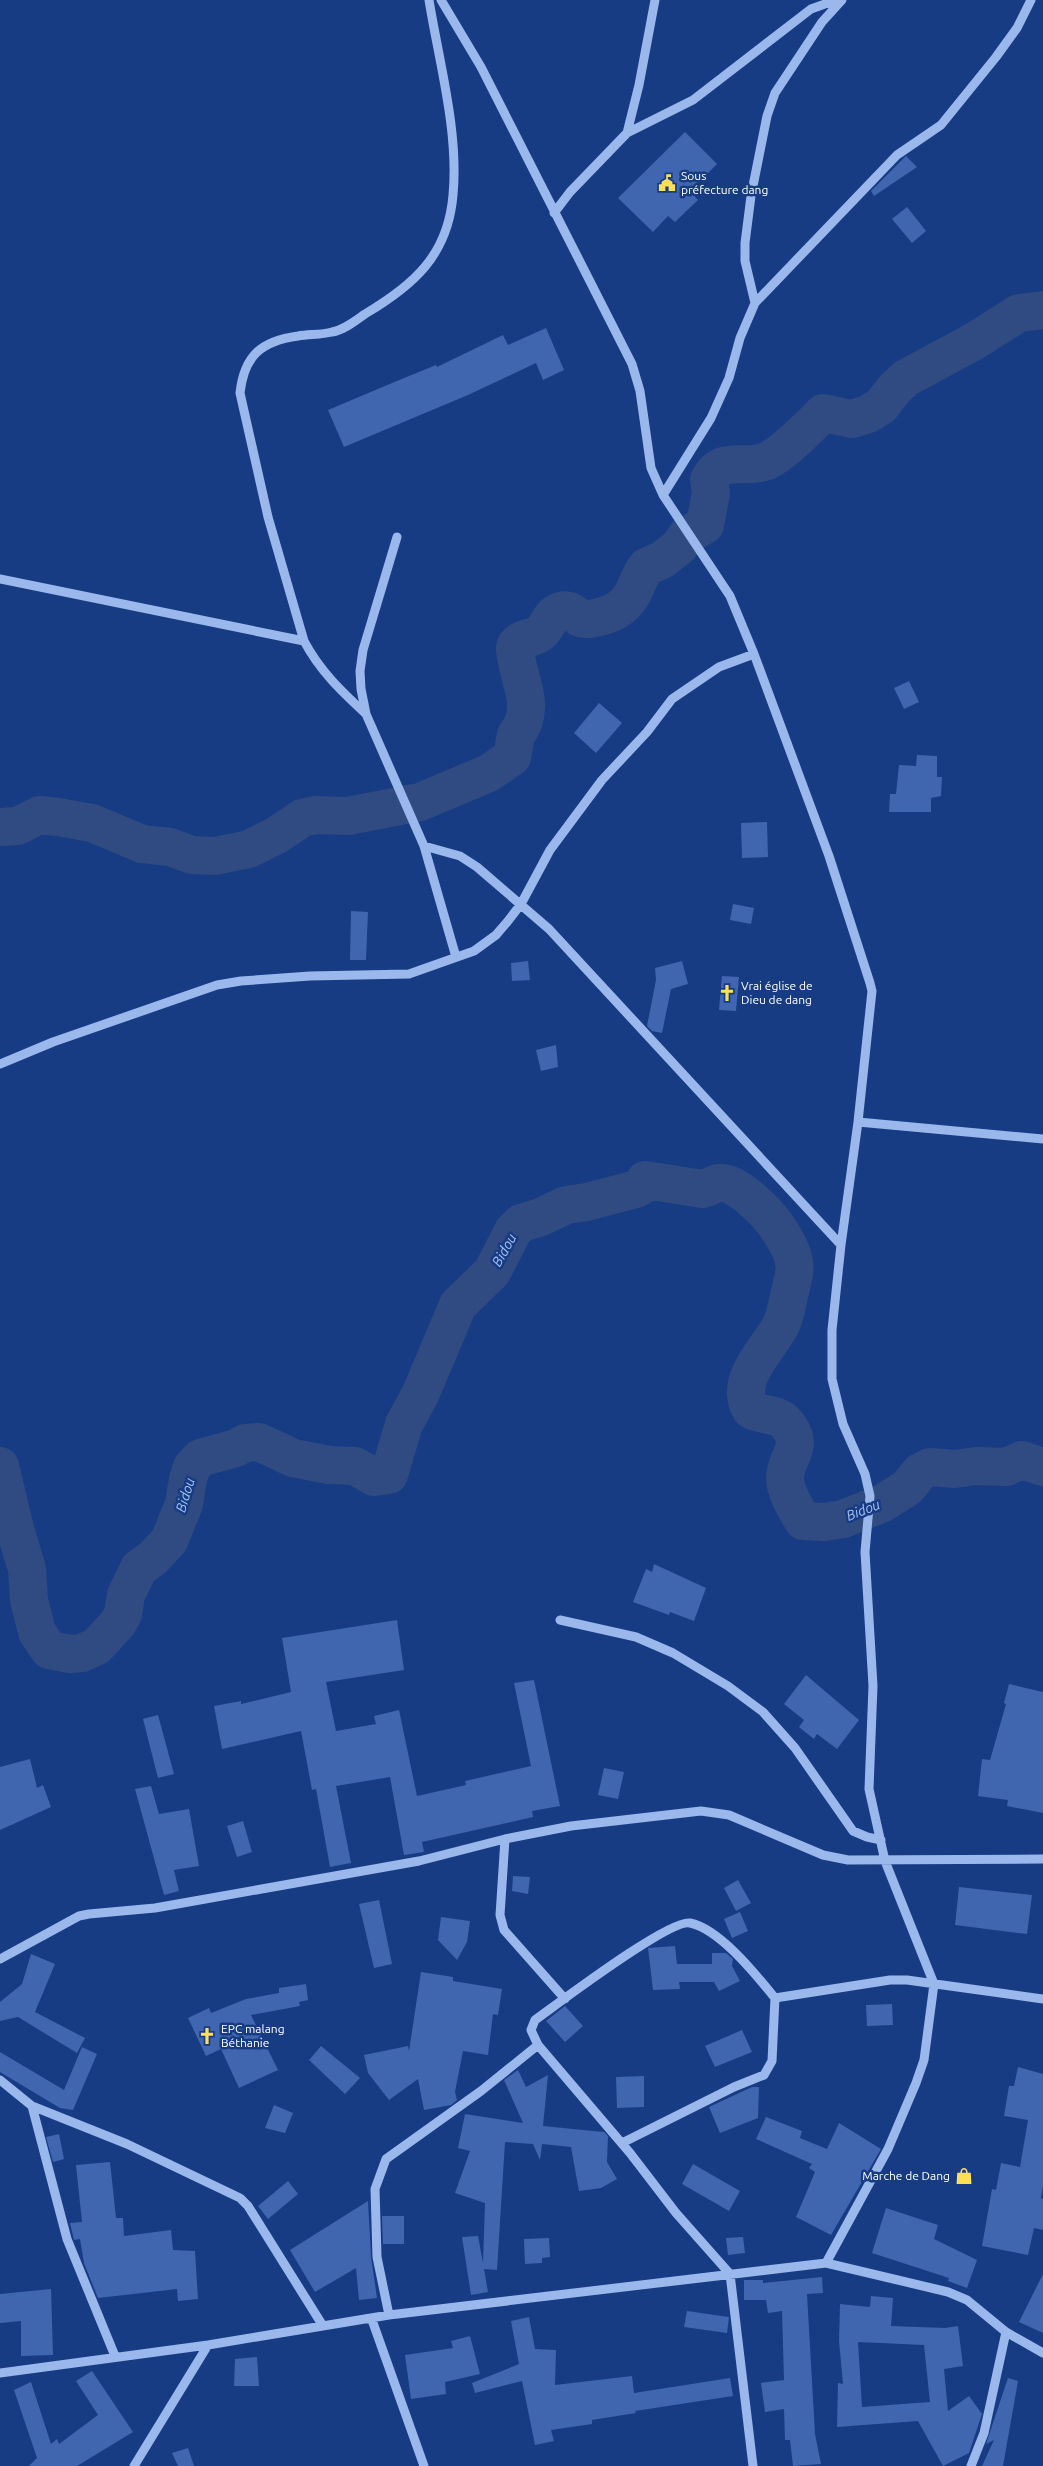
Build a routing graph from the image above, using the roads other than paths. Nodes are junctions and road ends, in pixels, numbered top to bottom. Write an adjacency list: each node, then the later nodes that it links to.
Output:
1 (429, 0): 13 (street)
2 (441, 0): 8 (street)
3 (655, 0): 7 (street)
4 (836, 0): 7 (street)
5 (842, 0): 9 (street)
6 (1031, 0): 9 (street)
7 (627, 133): 8 (street)
8 (554, 213): 10 (street)
9 (755, 303): 10 (street)
10 (663, 496): 14 (street)
11 (397, 537): 15 (street)
12 (0, 579): 13 (street)
13 (304, 641): 15 (street)
14 (754, 654): 17 (street); 20 (street)
15 (366, 714): 16 (street)
16 (424, 846): 17 (street); 18 (street)
17 (522, 904): 18 (street); 22 (street)
18 (456, 957): 19 (street)
19 (0, 1064)
20 (858, 1122): 21 (street); 22 (street)
21 (1043, 1139)
22 (841, 1245): 25 (street)
23 (560, 1620): 25 (street)
24 (505, 1839): 27 (street); 28 (street); 31 (street)
25 (881, 1840): 27 (street)
26 (1043, 1859): 27 (street)
27 (885, 1861): 29 (street)
28 (0, 1959)
29 (934, 1984): 30 (street); 32 (street); 37 (street)
30 (775, 1998): 31 (street); 36 (street)
31 (565, 1999): 33 (street)
32 (1043, 1999)
33 (538, 2045): 36 (street); 39 (street)
34 (0, 2080): 35 (street)
35 (32, 2106): 41 (street); 45 (street)
36 (622, 2143): 38 (street)
37 (826, 2263): 38 (street); 42 (street)
38 (730, 2274): 39 (street); 49 (street)
39 (389, 2315): 40 (street)
40 (372, 2320): 41 (street); 48 (street)
41 (323, 2326): 43 (street)
42 (1006, 2332): 44 (street); 50 (street)
43 (208, 2345): 45 (street); 47 (street)
44 (1043, 2353)
45 (115, 2356): 46 (street)
46 (0, 2373)
47 (137, 2464)
48 (424, 2466)
49 (753, 2466)
50 (971, 2466)

